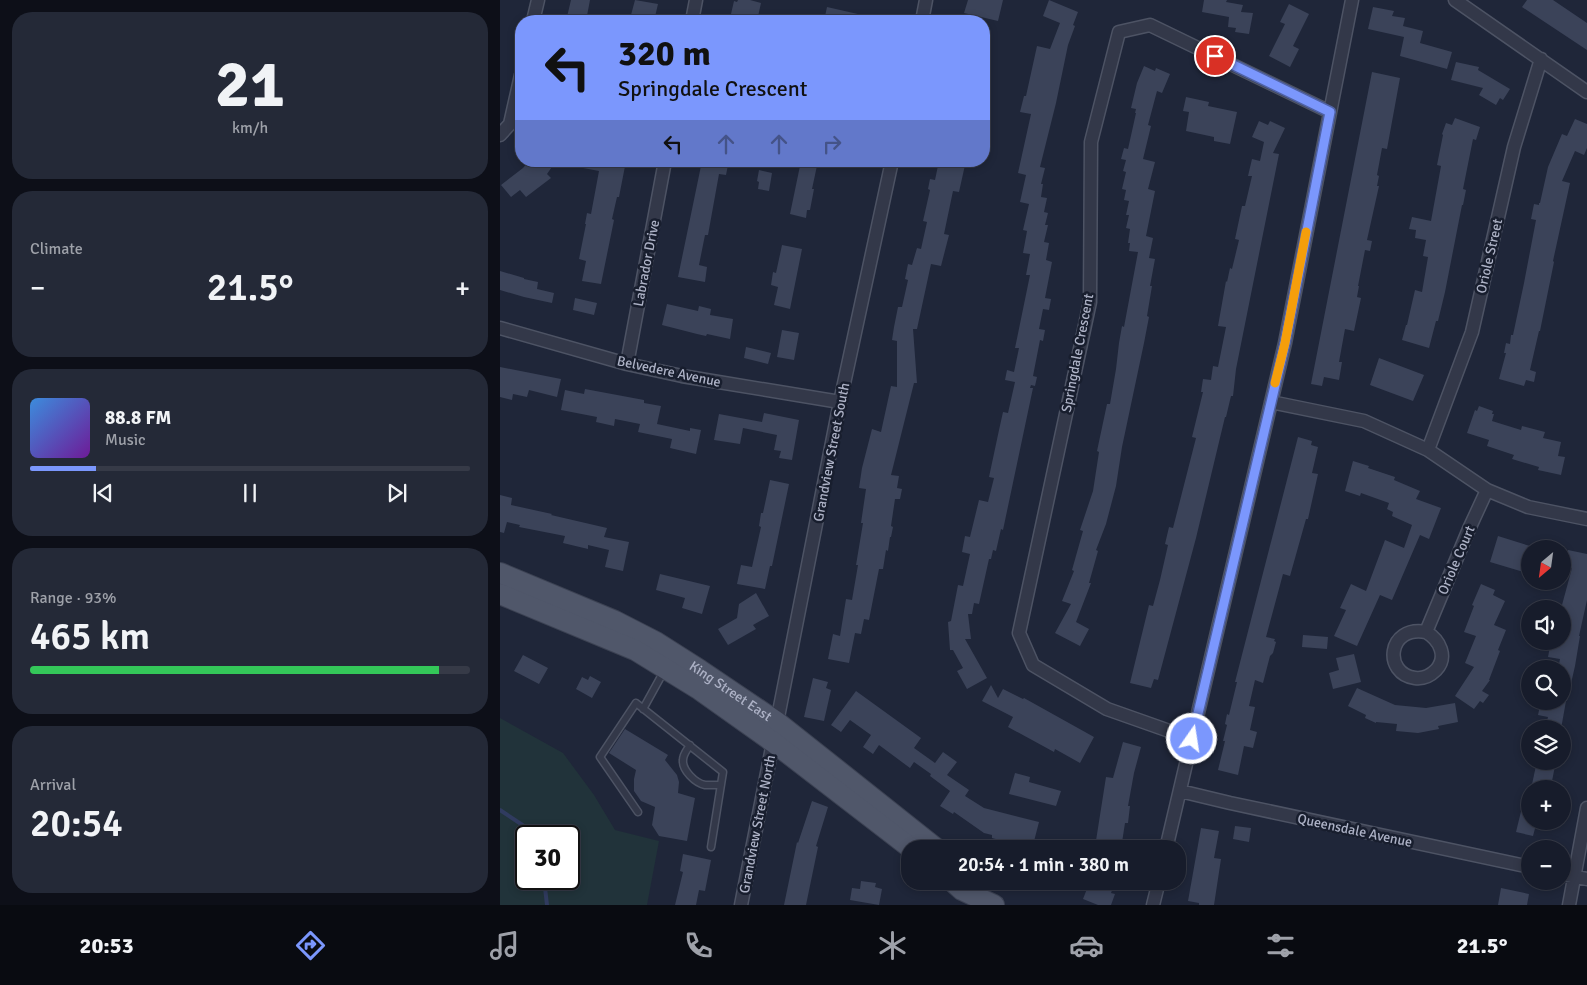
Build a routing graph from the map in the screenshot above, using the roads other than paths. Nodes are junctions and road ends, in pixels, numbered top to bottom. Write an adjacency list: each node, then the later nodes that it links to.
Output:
1 (538, 0): 6 (street)
2 (696, 0): 7 (street)
3 (926, 0): 8 (street)
4 (1352, 0): 12 (street)
5 (1455, 0): 9 (street)
6 (534, 15)
7 (693, 15)
8 (923, 15)
9 (1541, 59): 10 (street); 20 (street, Oriole Street)
10 (1587, 92)
11 (515, 102): 13 (street)
12 (1330, 112): 19 (street); 29 (street, Springdale Crescent)
13 (500, 135)
14 (664, 167): 17 (street, Labrador Drive)
15 (891, 167): 18 (street, Grandview Street South)
16 (500, 328): 17 (street, Belvedere Avenue)
17 (627, 364): 18 (street, Belvedere Avenue)
18 (840, 402): 28 (street, Grandview Street South)
19 (1271, 402): 20 (street); 29 (street)
20 (1428, 450): 21 (street)
21 (1487, 490): 22 (street); 25 (street, Oriole Court)
22 (1587, 519)
23 (500, 572): 28 (main road, King Street East)
24 (500, 594): 26 (main road, King Street East)
25 (1426, 632)
26 (665, 670): 27 (lane); 30 (main road, King Street East)
27 (643, 709): 31 (lane); 35 (lane)
28 (777, 722): 30 (street, Grandview Street South); 36 (main road, King Street East)
29 (1192, 739): 33 (street)
30 (773, 742): 38 (main road, King Street East); 49 (street, Grandview Street North)
31 (690, 745): 32 (lane); 32 (lane)
32 (721, 785): 39 (lane)
33 (1180, 791): 37 (street); 41 (street, Queensdale Avenue)
34 (1587, 808): 40 (street)
35 (638, 812)
36 (926, 840)
37 (1168, 840)
38 (901, 841)
39 (711, 847)
40 (1571, 864)
41 (1521, 865)
42 (1571, 876): 43 (street)
43 (1587, 879)
44 (962, 890): 48 (main road)
45 (981, 890): 48 (main road)
46 (1157, 890): 50 (street)
47 (1568, 890): 51 (street)
48 (991, 903)
49 (741, 905)
50 (1153, 905)
51 (1569, 905)

